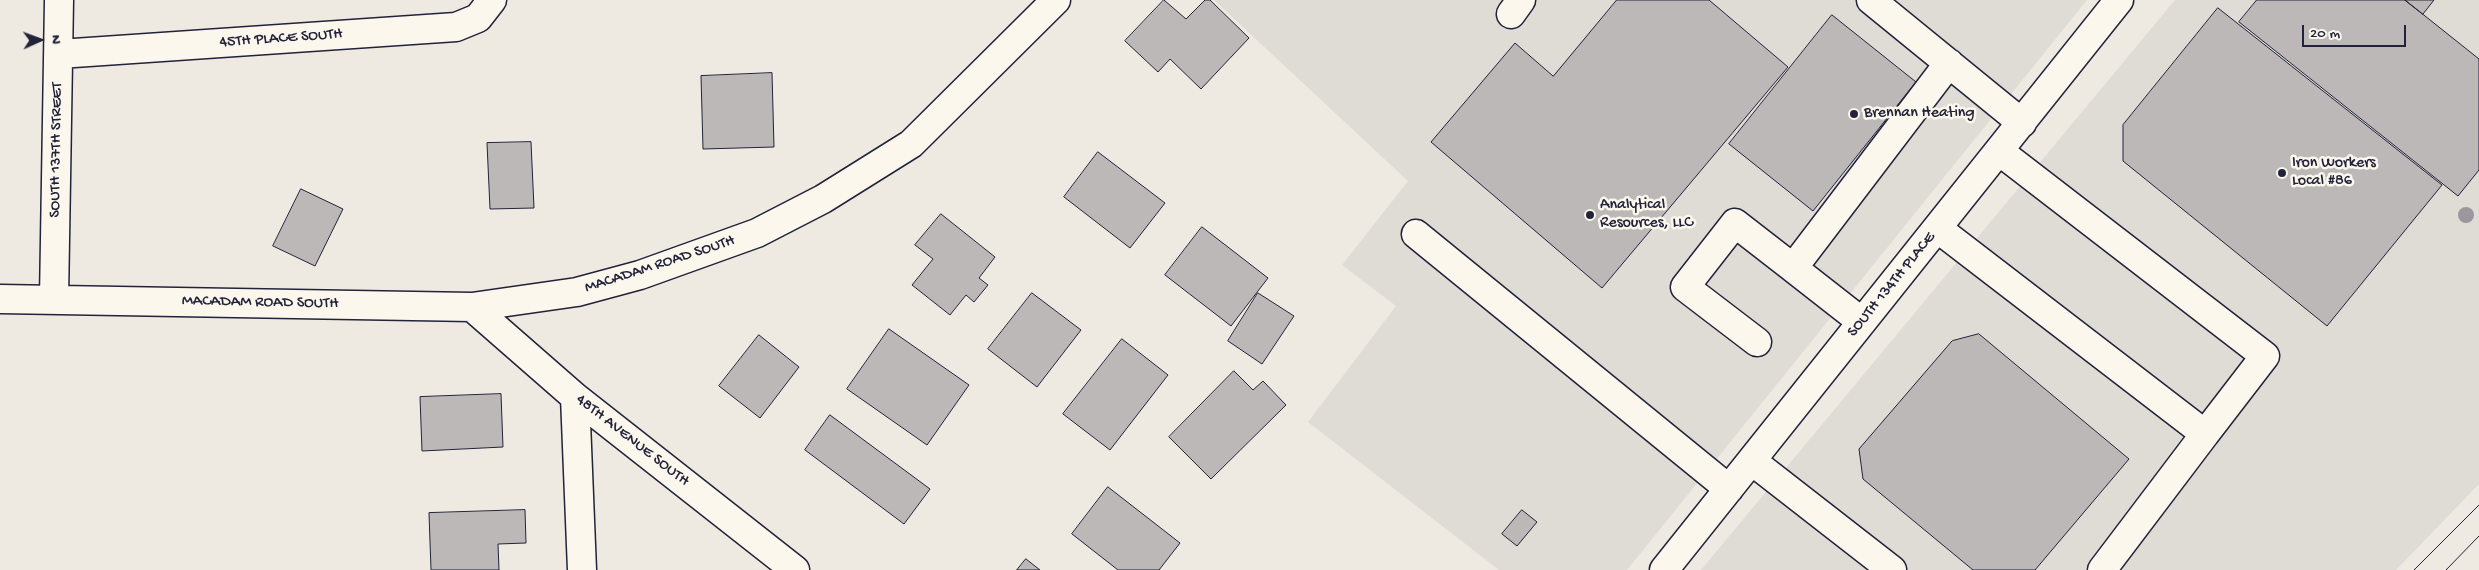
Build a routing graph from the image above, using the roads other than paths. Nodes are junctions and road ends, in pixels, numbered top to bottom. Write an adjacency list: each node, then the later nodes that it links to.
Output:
1 (59, 0): 6 (street, SOUTH 137TH STREET)
2 (492, 0): 6 (street, 45TH PLACE SOUTH)
3 (1056, 0): 15 (street, MACADAM ROAD SOUTH)
4 (1872, 0): 7 (street)
5 (2119, 0): 8 (street, SOUTH 134TH PLACE)
6 (59, 54): 14 (street, SOUTH 137TH STREET)
7 (1949, 63): 8 (street); 12 (street)
8 (2022, 123): 9 (street, SOUTH 134TH PLACE)
9 (1999, 151): 10 (street, SOUTH 134TH PLACE); 19 (street)
10 (1938, 228): 16 (street, SOUTH 134TH PLACE); 19 (street)
11 (1416, 234): 21 (street)
12 (1793, 268): 16 (street); 17 (street)
13 (0, 299): 14 (street, MACADAM ROAD SOUTH)
14 (54, 299): 15 (street, MACADAM ROAD SOUTH)
15 (472, 307): 18 (street, 48TH AVENUE SOUTH)
16 (1862, 322): 20 (street, SOUTH 134TH PLACE)
17 (1757, 342)
18 (575, 397): 22 (street); 23 (street, 48TH AVENUE SOUTH)
19 (2204, 434): 26 (street)
20 (1752, 461): 21 (street, SOUTH 134TH PLACE); 25 (street)
21 (1729, 489): 24 (street, SOUTH 134TH PLACE)
22 (582, 570)
23 (795, 570)
24 (1664, 570)
25 (1892, 570)
26 (2102, 570)

